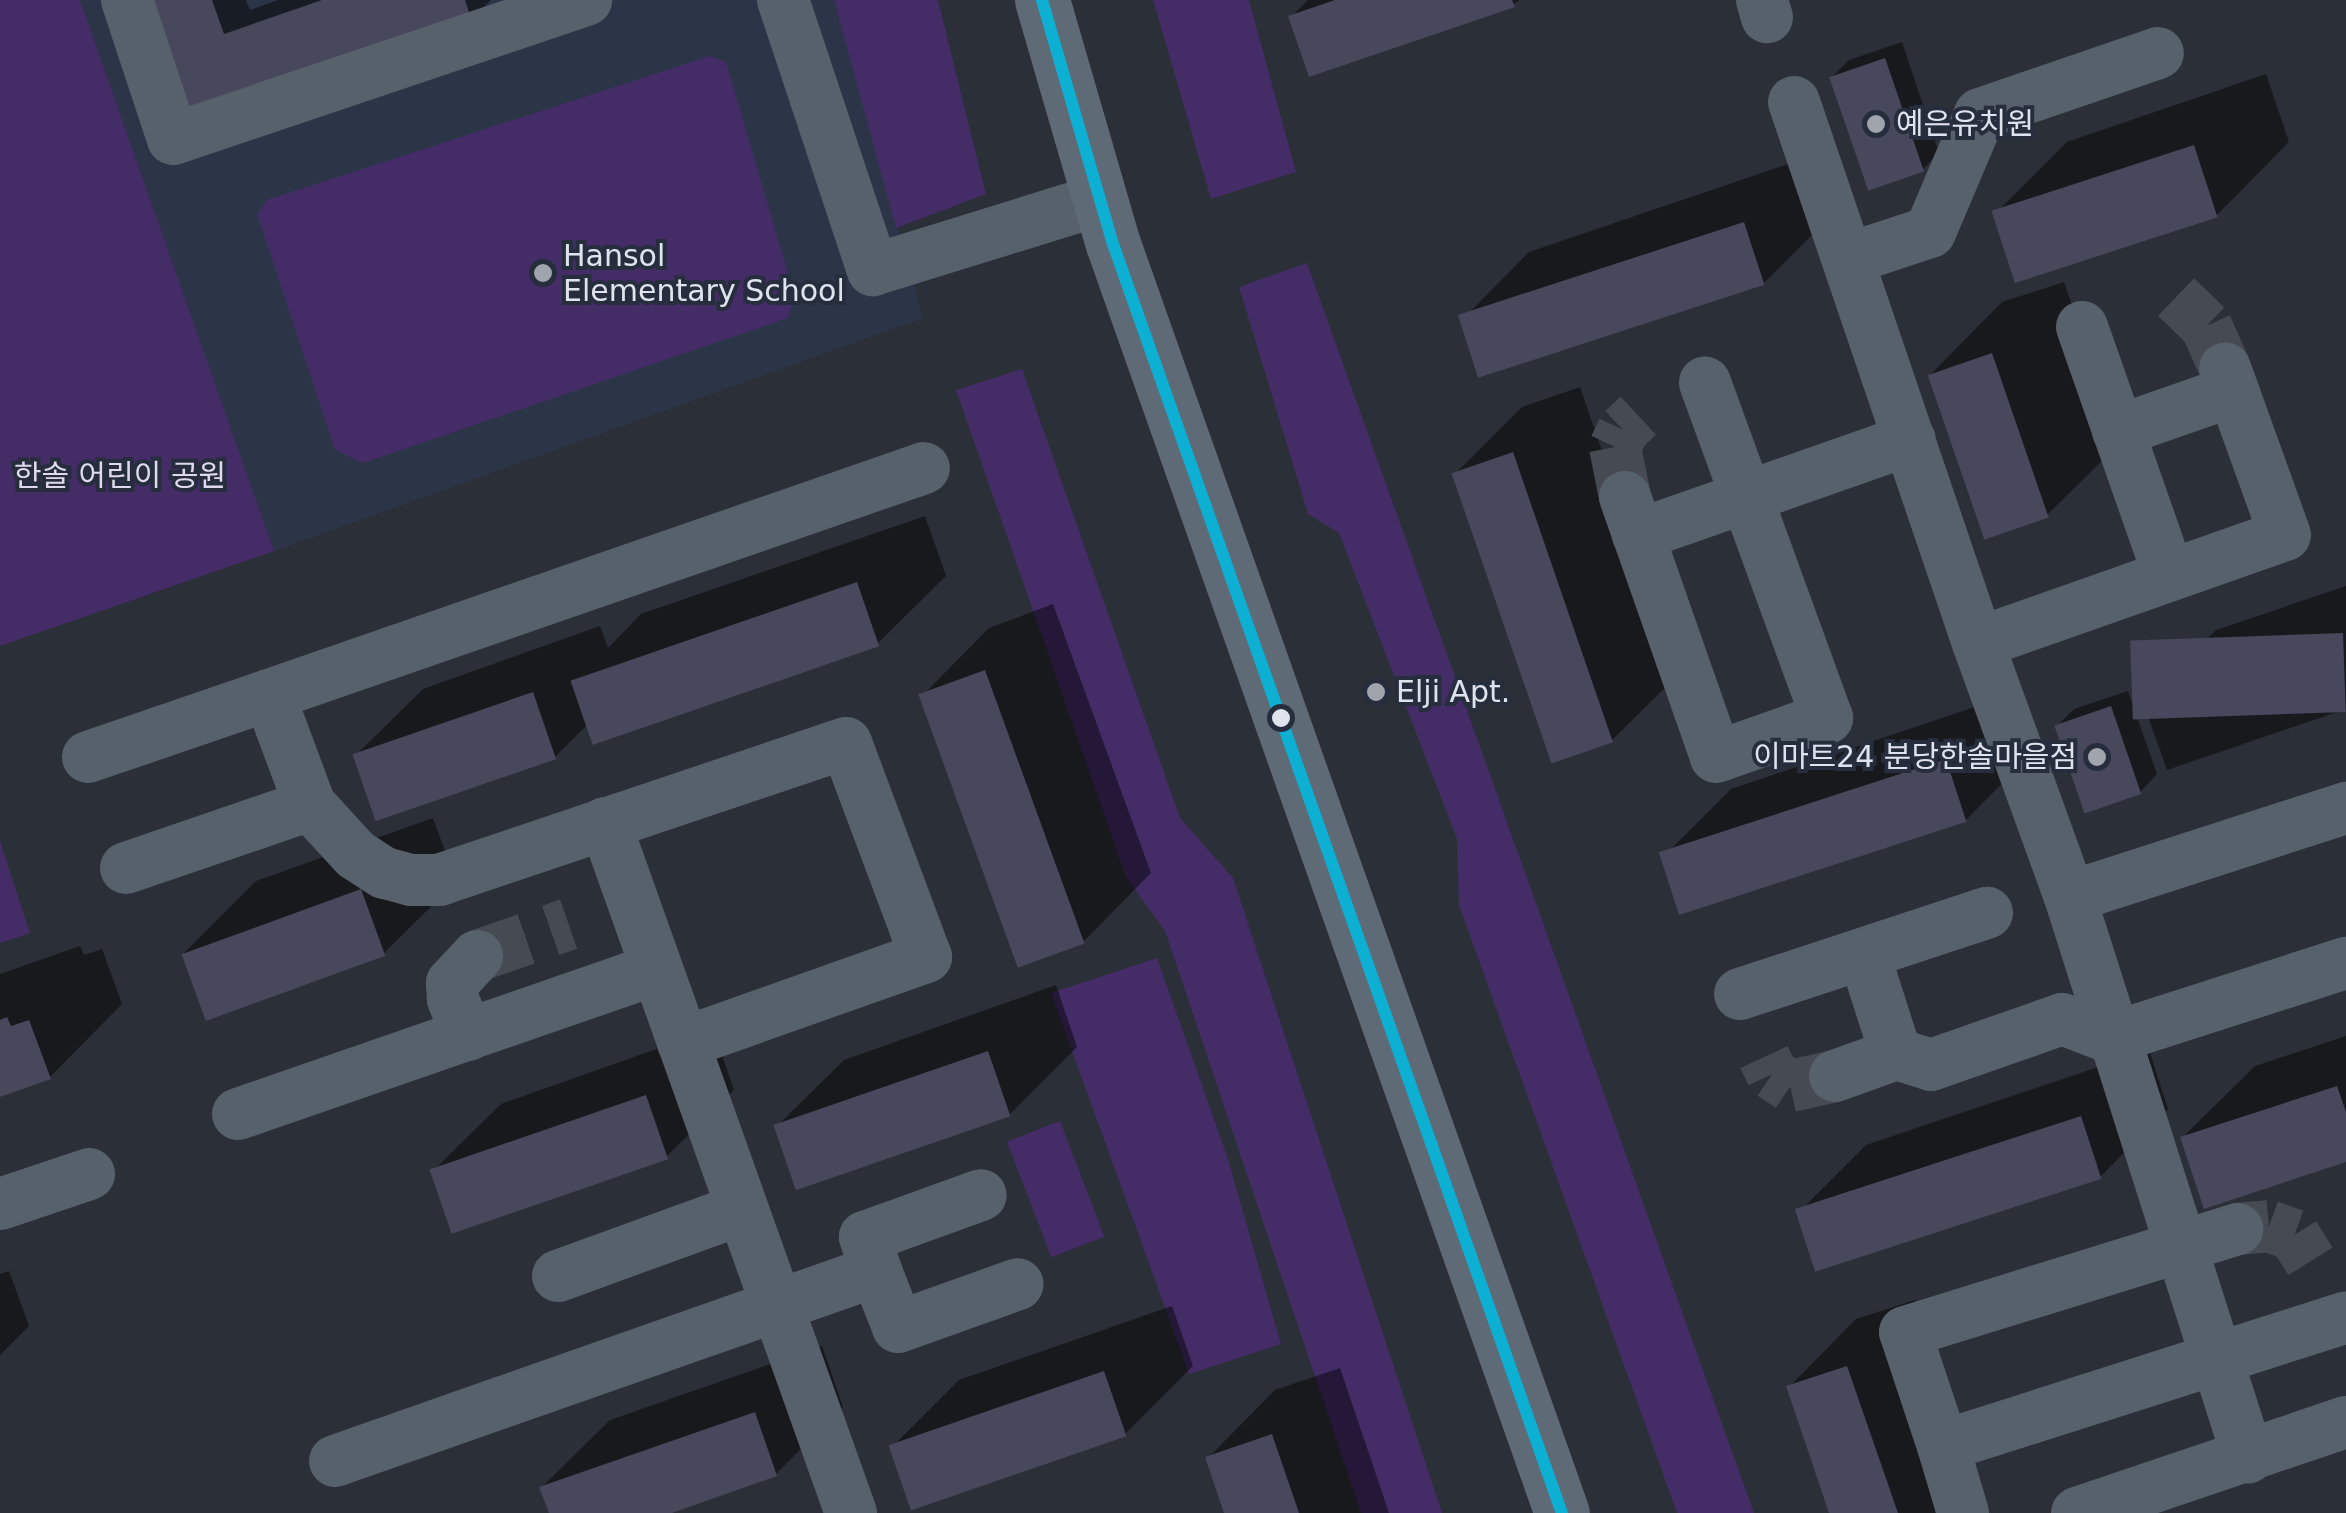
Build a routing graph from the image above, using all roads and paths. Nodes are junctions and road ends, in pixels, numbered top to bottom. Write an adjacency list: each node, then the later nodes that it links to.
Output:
1 (127, 0): 2 (lane)
2 (586, 0)
3 (783, 0): 7 (lane)
4 (1042, 0): 7 (main road)
5 (2158, 53): 8 (lane)
6 (1794, 102): 8 (lane)
7 (1099, 200): 53 (main road)
8 (1848, 259): 12 (lane)
9 (2082, 327): 11 (lane)
10 (1705, 383): 14 (lane)
11 (2118, 431): 15 (lane); 15 (lane)
12 (1910, 440): 14 (lane); 16 (lane)
13 (924, 468): 17 (lane)
14 (1749, 496): 14 (lane)
15 (2169, 575): 16 (lane)
16 (1978, 643): 23 (lane)
17 (269, 695): 18 (lane); 19 (lane)
18 (88, 757)
19 (310, 805): 21 (lane); 22 (lane)
20 (2346, 808): 23 (lane)
21 (605, 823): 28 (lane); 32 (lane)
22 (126, 868)
23 (2070, 897): 31 (lane)
24 (1987, 913): 25 (lane)
25 (1864, 954): 29 (lane); 33 (lane)
26 (477, 956): 30 (lane)
27 (2346, 962): 31 (lane)
28 (656, 969): 30 (lane); 32 (lane)
29 (1740, 994)
30 (468, 1035): 35 (lane)
31 (2112, 1038): 33 (lane); 41 (lane)
32 (682, 1043): 39 (lane)
33 (1896, 1054): 34 (lane)
34 (1835, 1076)
35 (238, 1114)
36 (89, 1174): 38 (lane)
37 (981, 1195): 42 (lane)
38 (0, 1204)
39 (742, 1209): 43 (lane); 45 (lane)
40 (2236, 1229): 41 (lane)
41 (2182, 1246): 47 (lane); 49 (lane)
42 (876, 1271): 44 (lane); 45 (lane)
43 (558, 1276)
44 (1018, 1284)
45 (776, 1306): 51 (lane); 52 (lane)
46 (2346, 1318): 47 (lane)
47 (2219, 1357): 49 (lane); 50 (lane)
48 (2346, 1422): 50 (lane)
49 (1943, 1446): 54 (lane)
50 (2248, 1457): 55 (lane)
51 (335, 1461)
52 (851, 1513)
53 (1562, 1513)
54 (1963, 1513)
55 (2077, 1513)

